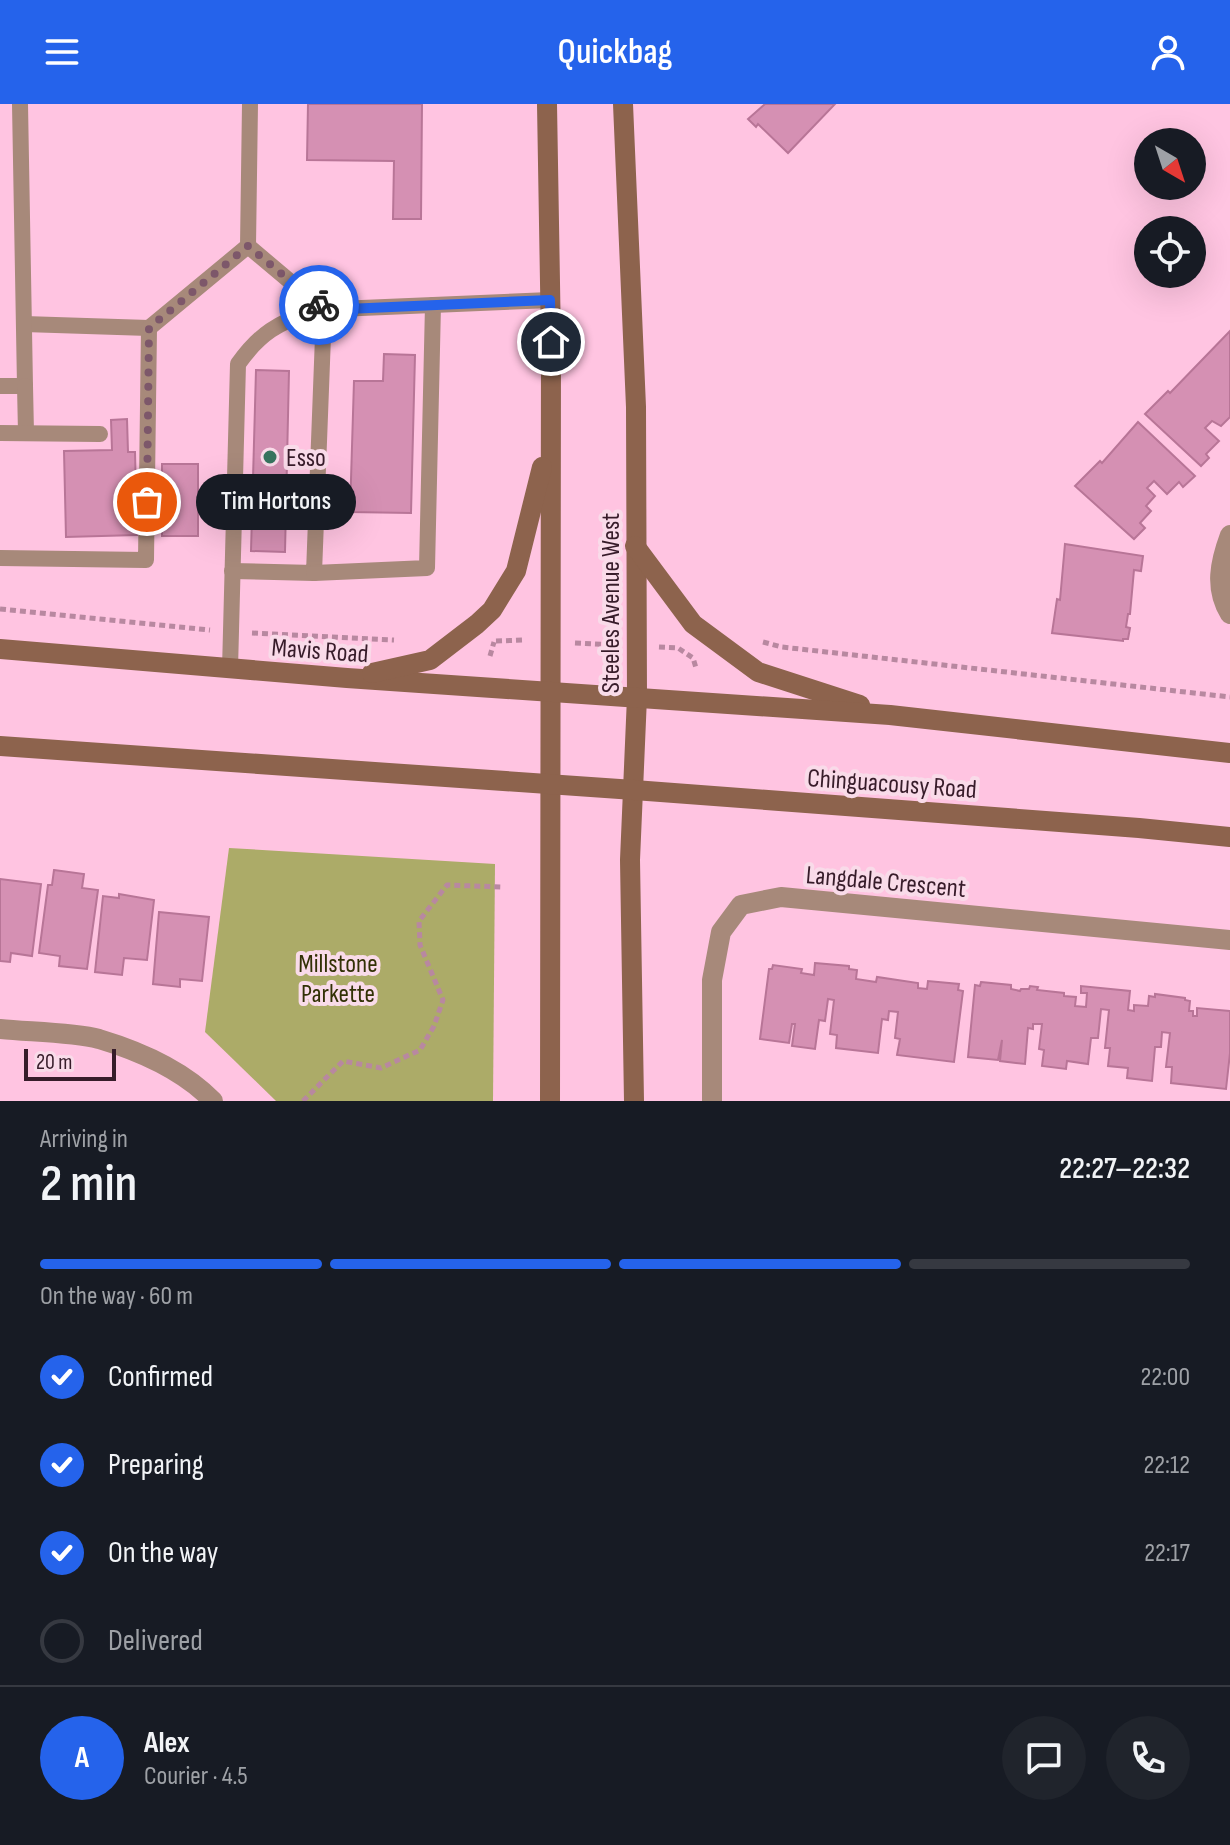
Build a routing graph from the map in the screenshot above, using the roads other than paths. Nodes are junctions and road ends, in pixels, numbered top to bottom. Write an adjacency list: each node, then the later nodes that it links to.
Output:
1 (20, 104): 9 (lane)
2 (250, 104): 5 (lane)
3 (547, 104): 6 (main road)
4 (623, 104): 18 (main road, Steeles Avenue West)
5 (248, 246): 8 (lane); 10 (lane)
6 (550, 300): 7 (lane); 16 (main road)
7 (433, 305): 8 (lane); 21 (lane)
8 (324, 310): 20 (lane); 21 (lane)
9 (24, 324): 10 (lane); 12 (lane)
10 (149, 328): 19 (lane)
11 (0, 386): 12 (lane)
12 (25, 386): 14 (lane)
13 (0, 433): 14 (lane)
14 (26, 433): 15 (lane)
15 (100, 434)
16 (549, 440): 25 (main road); 26 (main road)
17 (1230, 535): 22 (street)
18 (635, 546): 27 (main road, Steeles Avenue West); 28 (main road)
19 (0, 558)
20 (232, 571): 21 (lane); 24 (lane)
21 (314, 573)
22 (1230, 614)
23 (0, 649): 24 (main road, Mavis Road)
24 (230, 669): 25 (main road, Mavis Road)
25 (347, 678): 26 (main road, Mavis Road)
26 (550, 692): 27 (main road, Mavis Road); 31 (main road)
27 (637, 697): 28 (main road); 32 (main road, Steeles Avenue West)
28 (890, 715): 30 (main road)
29 (0, 746): 31 (main road)
30 (1230, 753)
31 (550, 784): 32 (main road, Chinguacousy Road); 37 (main road)
32 (634, 790): 33 (main road, Chinguacousy Road); 38 (main road, Steeles Avenue West)
33 (1230, 837)
34 (1230, 940): 39 (street, Langdale Crescent)
35 (0, 1029): 36 (street)
36 (213, 1101)
37 (550, 1101)
38 (634, 1101)
39 (712, 1101)

